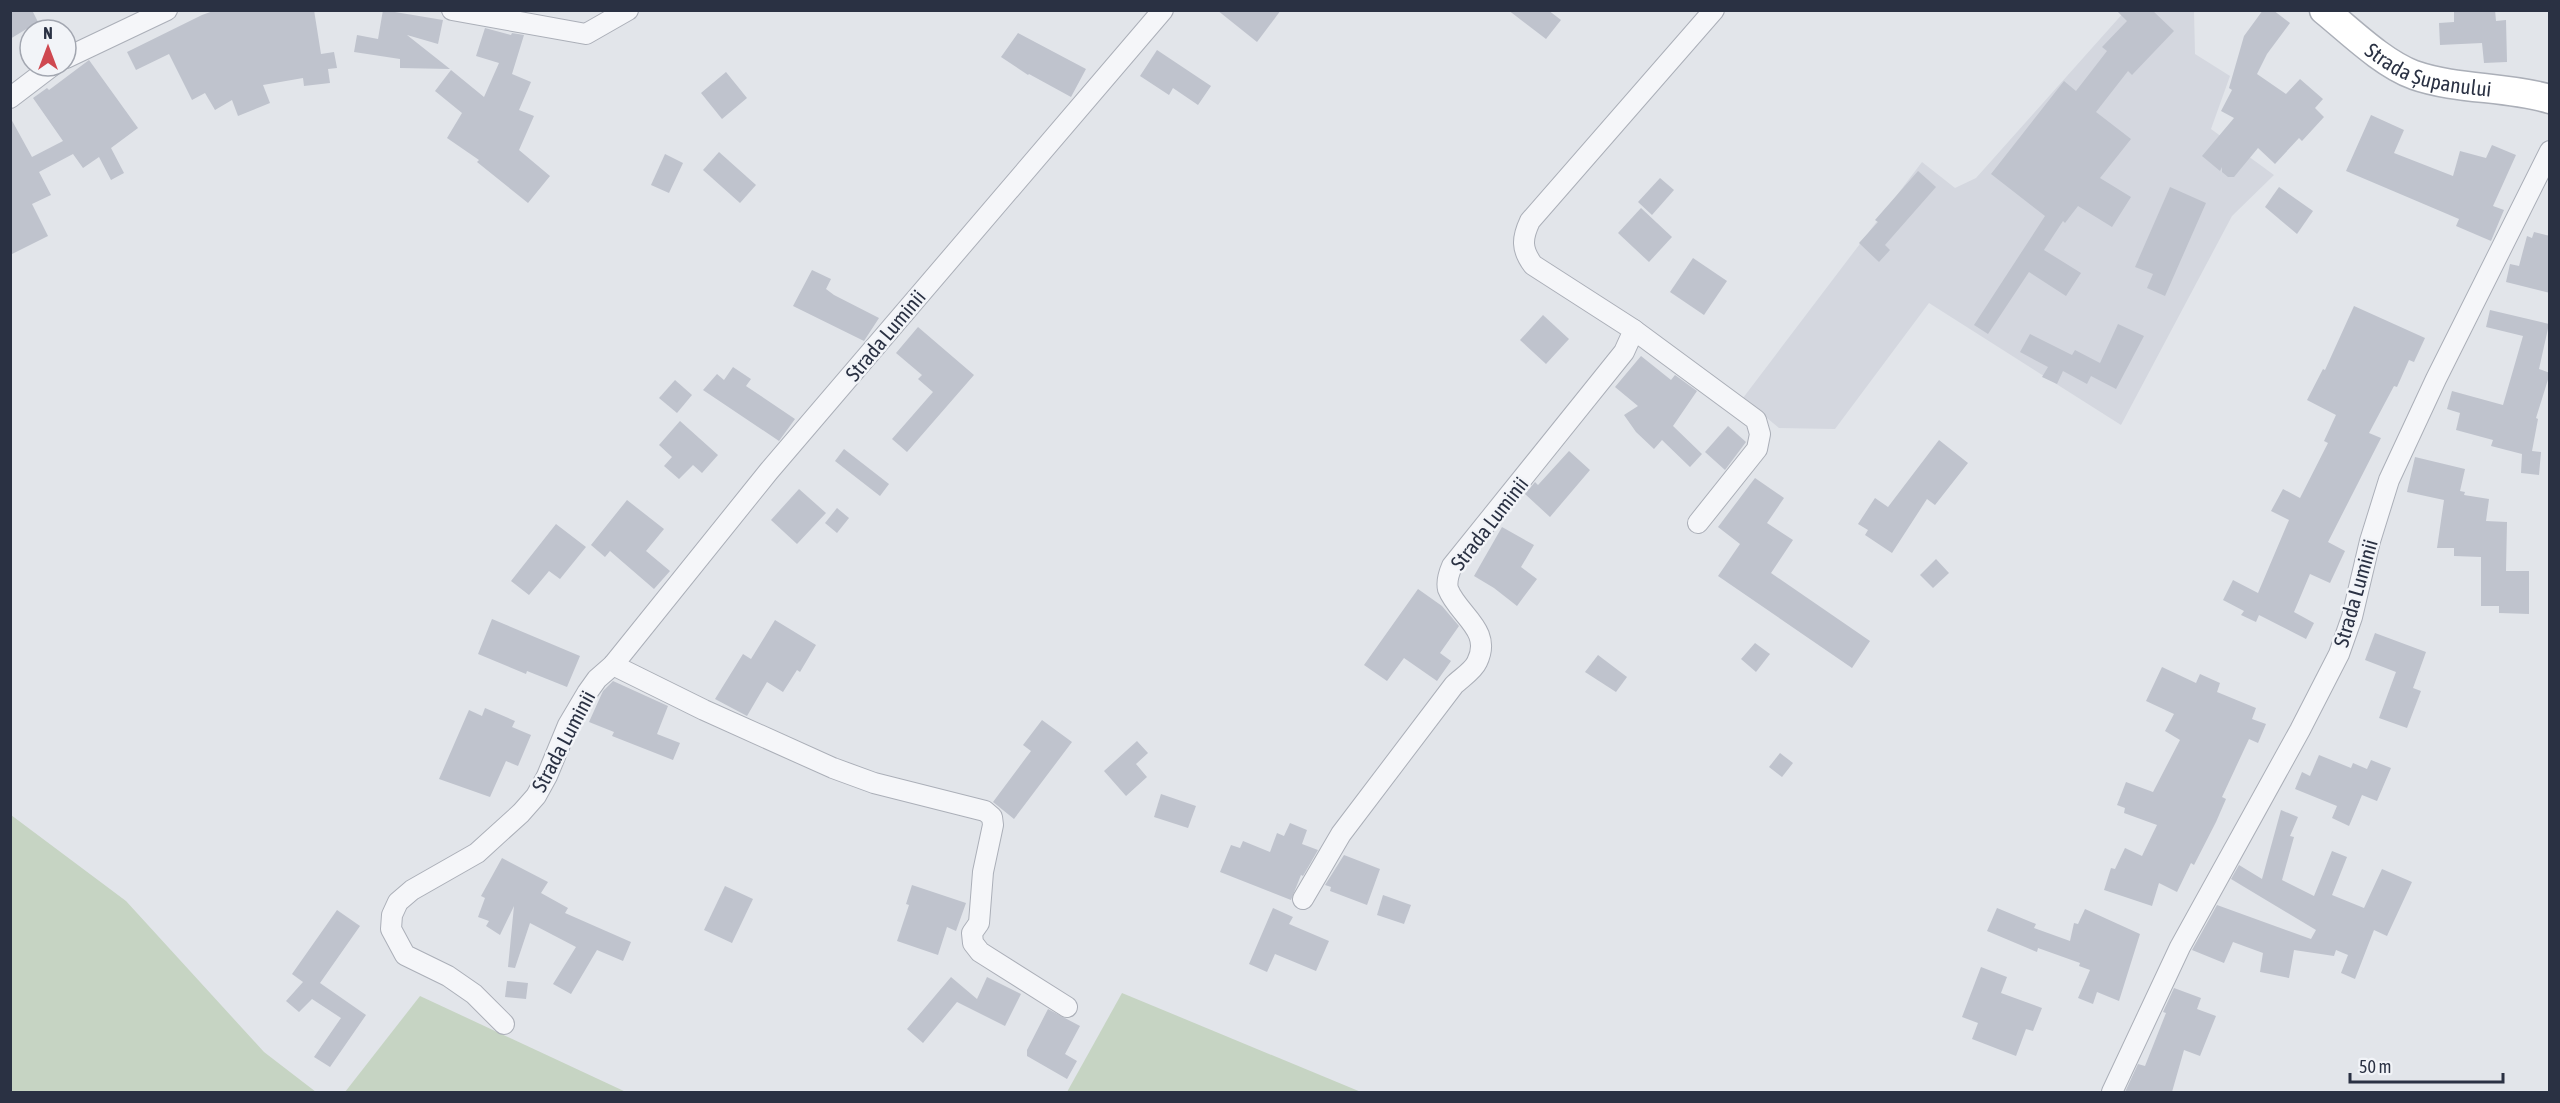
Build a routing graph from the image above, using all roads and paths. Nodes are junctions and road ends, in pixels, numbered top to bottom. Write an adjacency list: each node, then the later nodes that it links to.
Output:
1 (167, 10): 7 (street)
2 (452, 10): 3 (street)
3 (628, 10)
4 (1163, 10): 14 (street, Strada Luminii)
5 (1714, 10): 12 (street)
6 (2324, 10): 10 (street, Strada Șupanului)
7 (78, 52)
8 (36, 78): 9 (street)
9 (10, 98)
10 (2550, 99)
11 (2550, 151): 18 (street, Strada Luminii)
12 (1634, 330): 13 (street); 15 (street, Strada Luminii)
13 (1698, 523)
14 (613, 665): 16 (street); 17 (street, Strada Luminii)
15 (1303, 899)
16 (1066, 1007)
17 (504, 1024)
18 (2112, 1092)

